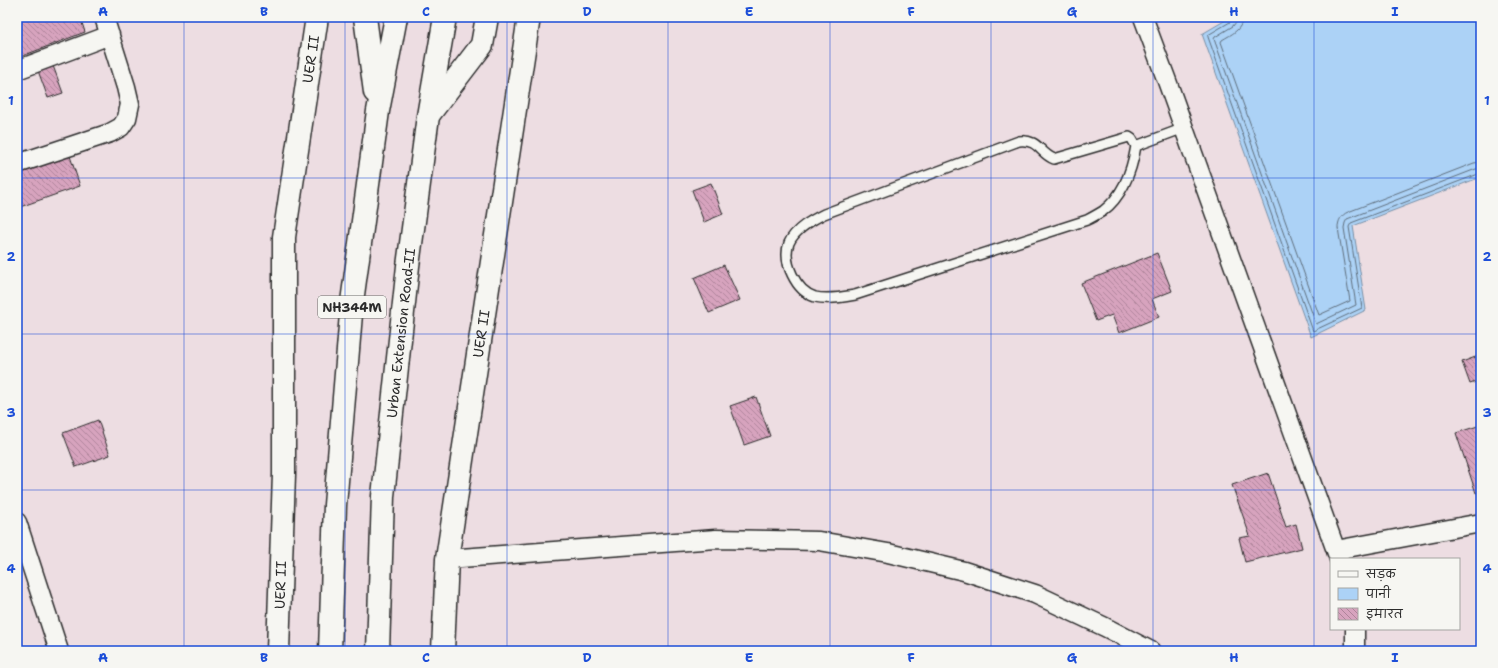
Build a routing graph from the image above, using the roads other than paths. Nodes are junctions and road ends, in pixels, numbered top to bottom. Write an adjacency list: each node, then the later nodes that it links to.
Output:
1 (104, 17): 9 (street)
2 (317, 17): 22 (main road, UER II)
3 (365, 17): 11 (main road)
4 (396, 17): 11 (main road, NH344M)
5 (445, 17): 12 (main road, Urban Extension Road-II / NH344M)
6 (487, 17): 12 (main road)
7 (529, 17): 19 (main road, UER II)
8 (1143, 17): 13 (street)
9 (110, 35): 10 (street); 15 (street)
10 (17, 70)
11 (378, 111): 23 (main road, NH344M)
12 (428, 116): 24 (main road, Urban Extension Road-II / NH344M)
13 (1184, 128): 14 (lane); 18 (street)
14 (1136, 146): 14 (lane)
15 (17, 164)
16 (17, 522): 21 (street)
17 (1481, 523): 18 (street)
18 (1338, 555)
19 (447, 559): 25 (main road, UER II); 26 (street)
20 (1356, 630): 27 (street)
21 (60, 651)
22 (278, 651)
23 (330, 651)
24 (378, 651)
25 (443, 651)
26 (1151, 651)
27 (1355, 651)

